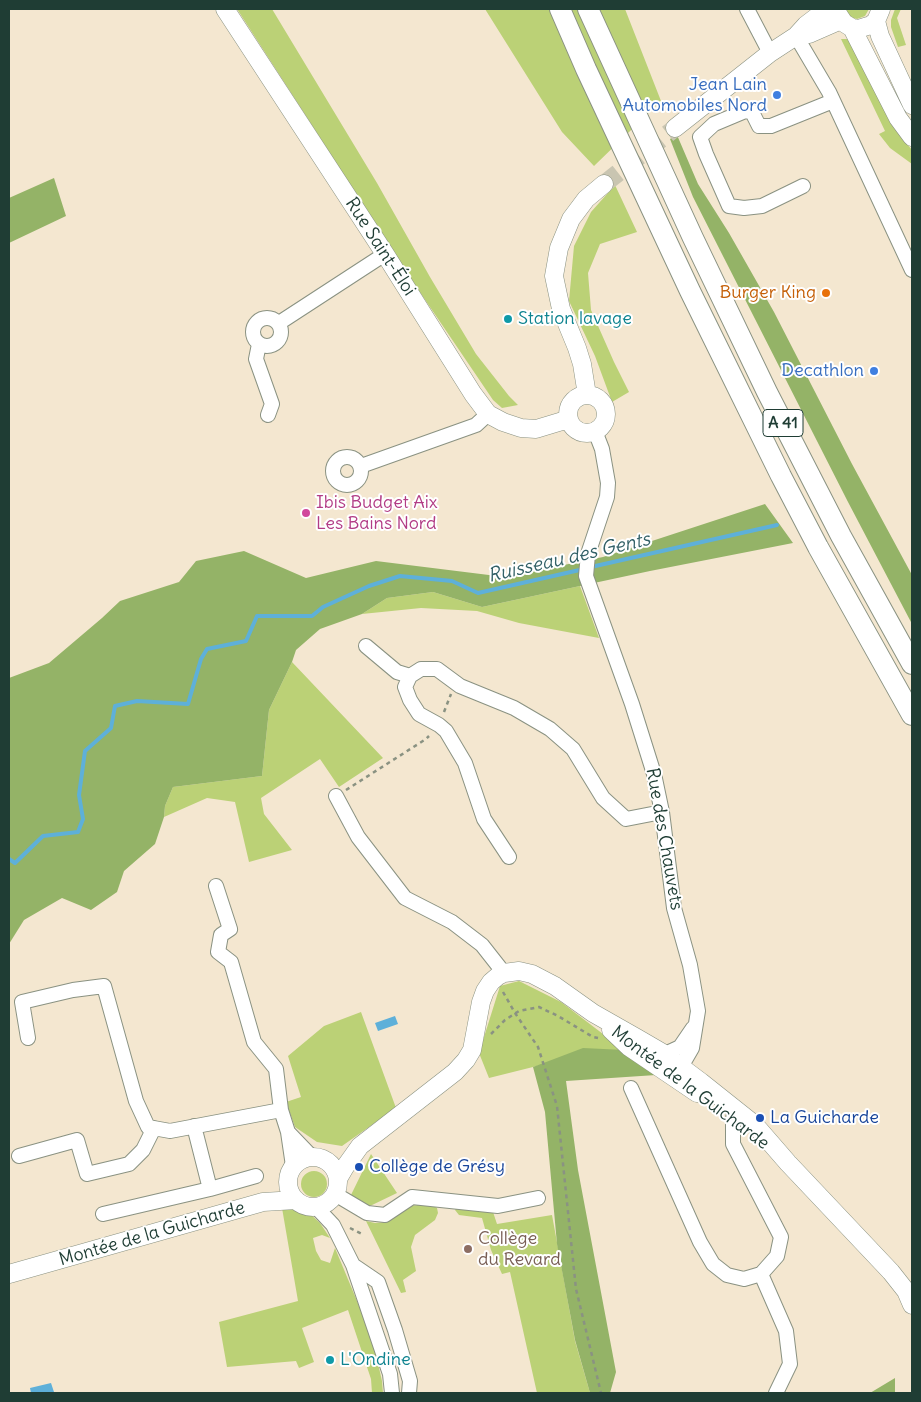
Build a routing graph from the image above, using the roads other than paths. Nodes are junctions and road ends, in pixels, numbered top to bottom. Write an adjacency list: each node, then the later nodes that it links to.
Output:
1 (225, 9): 17 (main road, Rue Saint-Éloi)
2 (549, 9): 10 (highway)
3 (560, 9): 10 (highway, A 41)
4 (588, 9): 28 (highway, A 41)
5 (748, 9): 9 (street)
6 (878, 15): 7 (main road); 12 (main road)
7 (839, 16): 8 (main road); 14 (main road)
8 (802, 35): 9 (main road); 11 (street)
9 (770, 53): 13 (main road)
10 (586, 69): 30 (highway, A 41)
11 (833, 101): 16 (street); 18 (street)
12 (912, 105)
13 (676, 128)
14 (912, 137)
15 (604, 184): 21 (main road)
16 (803, 186)
17 (385, 254): 19 (street); 22 (main road, Rue Saint-Éloi)
18 (912, 270)
19 (279, 323): 20 (street); 20 (street)
20 (259, 344): 23 (street)
21 (587, 395): 24 (main road); 25 (main road)
22 (488, 414): 24 (main road, Rue Saint-Éloi); 26 (street)
23 (268, 415)
24 (569, 419): 25 (main road)
25 (595, 431): 32 (street, Rue des Chauvets)
26 (360, 466)
27 (366, 646): 29 (street)
28 (912, 664)
29 (410, 676): 32 (street); 33 (street)
30 (912, 715)
31 (336, 796): 35 (street)
32 (662, 812): 36 (street, Rue des Chauvets)
33 (509, 857)
34 (216, 886): 41 (street)
35 (499, 976): 38 (main road, Montée de la Guicharde); 46 (main road)
36 (697, 1021): 38 (street); 39 (street, Rue des Chauvets)
37 (28, 1038): 44 (street)
38 (661, 1061): 39 (main road, Montée de la Guicharde); 42 (main road, Montée de la Guicharde)
39 (681, 1067): 49 (main road, Montée de la Guicharde)
40 (630, 1088): 61 (street)
41 (281, 1110): 43 (street); 45 (street)
42 (736, 1120): 49 (main road, Montée de la Guicharde); 61 (street)
43 (194, 1126): 44 (street); 53 (street)
44 (154, 1128): 47 (street)
45 (288, 1132): 48 (street); 50 (street)
46 (360, 1146): 48 (main road); 54 (main road)
47 (19, 1156)
48 (317, 1157): 50 (main road); 54 (main road)
49 (788, 1163): 62 (main road, Montée de la Guicharde)
50 (293, 1166): 52 (main road)
51 (256, 1176): 53 (street)
52 (288, 1183): 56 (main road); 57 (main road)
53 (210, 1189): 58 (street)
54 (334, 1197): 55 (street); 56 (main road); 59 (street)
55 (538, 1198)
56 (296, 1200): 57 (main road, Montée de la Guicharde)
57 (263, 1202): 60 (main road, Montée de la Guicharde)
58 (103, 1214)
59 (353, 1265): 63 (street); 64 (street)
60 (9, 1274)
61 (761, 1274): 65 (street)
62 (912, 1305)
63 (392, 1393)
64 (409, 1393)
65 (776, 1393)

